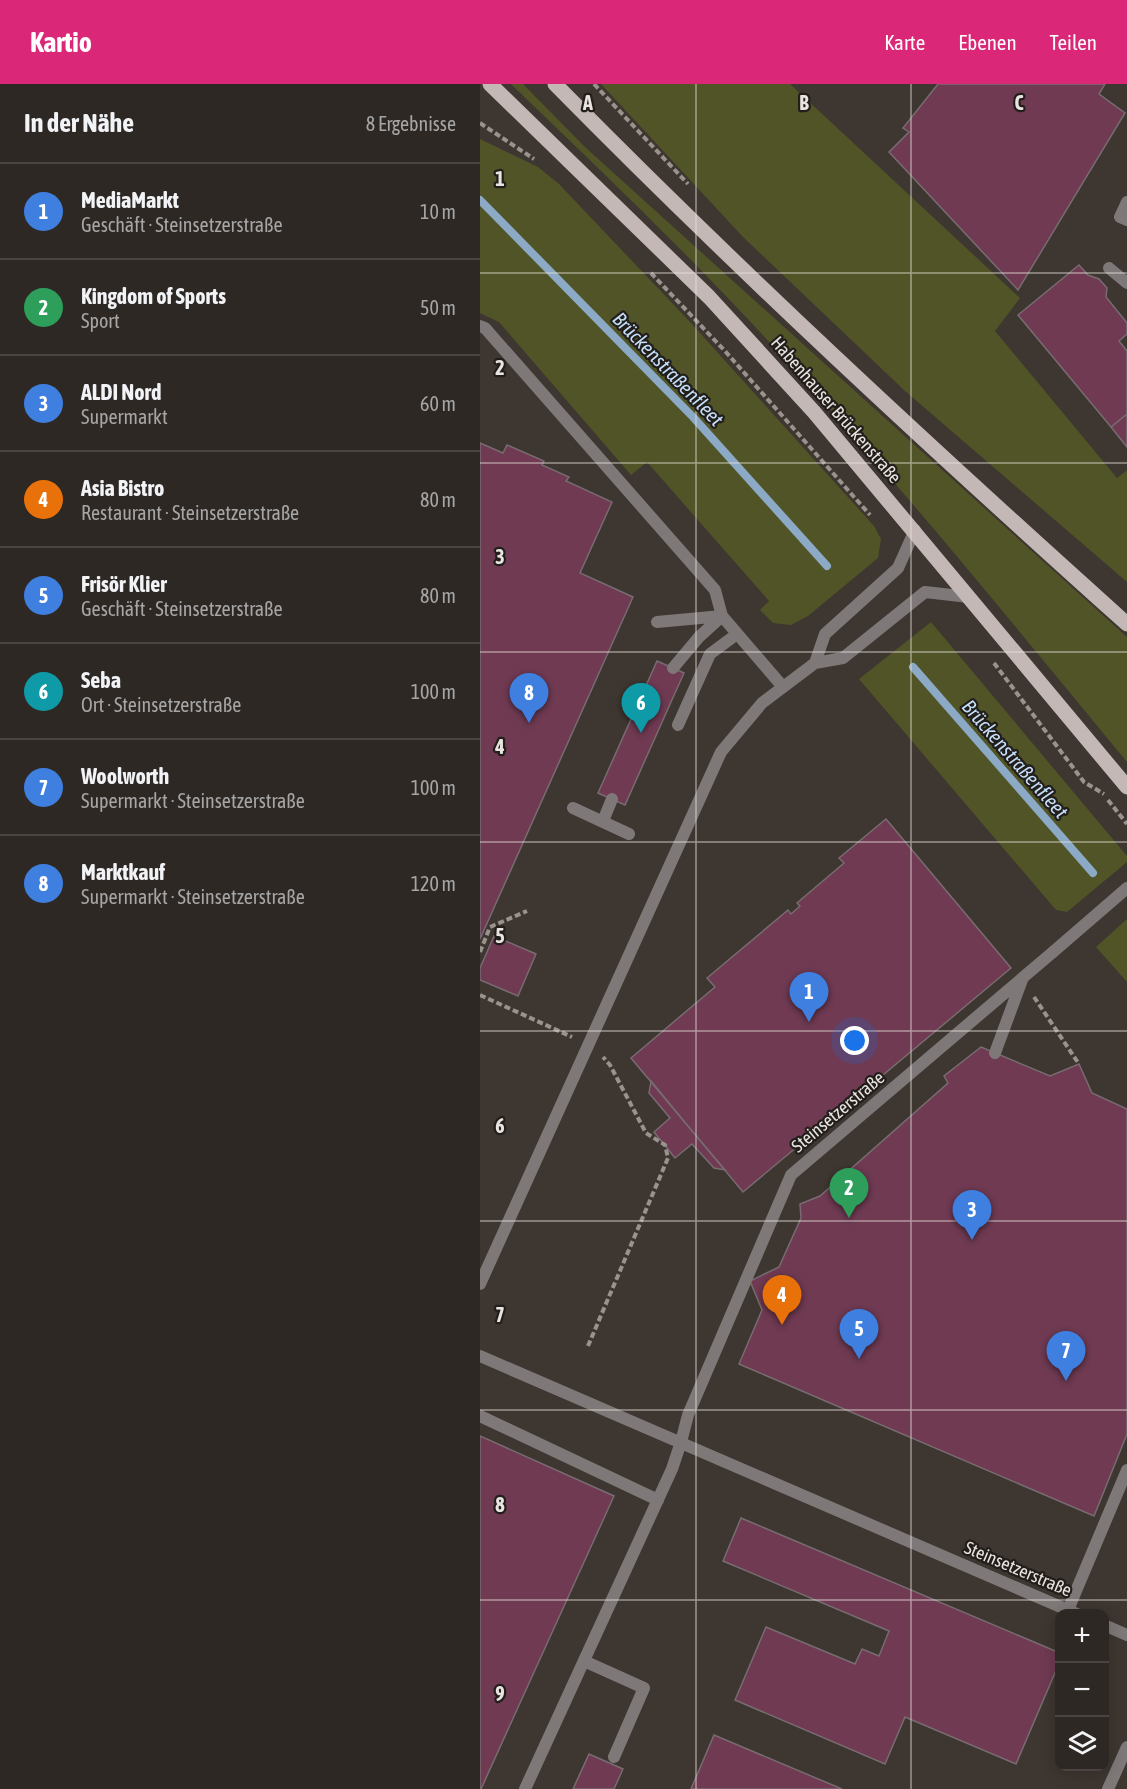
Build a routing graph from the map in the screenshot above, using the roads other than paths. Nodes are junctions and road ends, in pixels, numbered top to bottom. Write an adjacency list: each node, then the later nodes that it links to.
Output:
1 (490, 84): 8 (main road, Habenhauser Brückenstraße)
2 (555, 84): 12 (main road, Habenhauser Brückenstraße)
3 (1127, 202): 4 (street)
4 (1127, 220)
5 (1109, 268): 6 (street)
6 (1127, 283)
7 (482, 331): 10 (street)
8 (915, 530): 9 (main road, Habenhauser Brückenstraße); 14 (street)
9 (969, 597): 14 (street); 18 (main road, Habenhauser Brückenstraße)
10 (722, 616): 11 (street); 13 (street); 15 (street)
11 (657, 622)
12 (1127, 624)
13 (737, 634): 16 (street); 17 (street)
14 (815, 663): 16 (street)
15 (673, 668)
16 (783, 687): 26 (street)
17 (678, 725)
18 (1127, 787)
19 (612, 799): 21 (street)
20 (573, 808): 21 (street)
21 (603, 821): 22 (street)
22 (629, 834)
23 (1127, 888): 24 (street, Steinsetzerstraße)
24 (1022, 979): 25 (street); 29 (street, Steinsetzerstraße)
25 (995, 1053)
26 (480, 1284)
27 (480, 1356): 29 (street, Steinsetzerstraße)
28 (480, 1416): 31 (street)
29 (681, 1442): 31 (street, Steinsetzerstraße); 32 (street, Steinsetzerstraße)
30 (1127, 1470): 33 (street)
31 (658, 1500): 36 (street, Steinsetzerstraße)
32 (1066, 1609)
33 (1074, 1609)
34 (1109, 1627): 35 (street)
35 (1127, 1635)
36 (584, 1662): 38 (street); 39 (street, Steinsetzerstraße)
37 (1127, 1747): 40 (street)
38 (614, 1757)
39 (525, 1789)
40 (1108, 1789)

